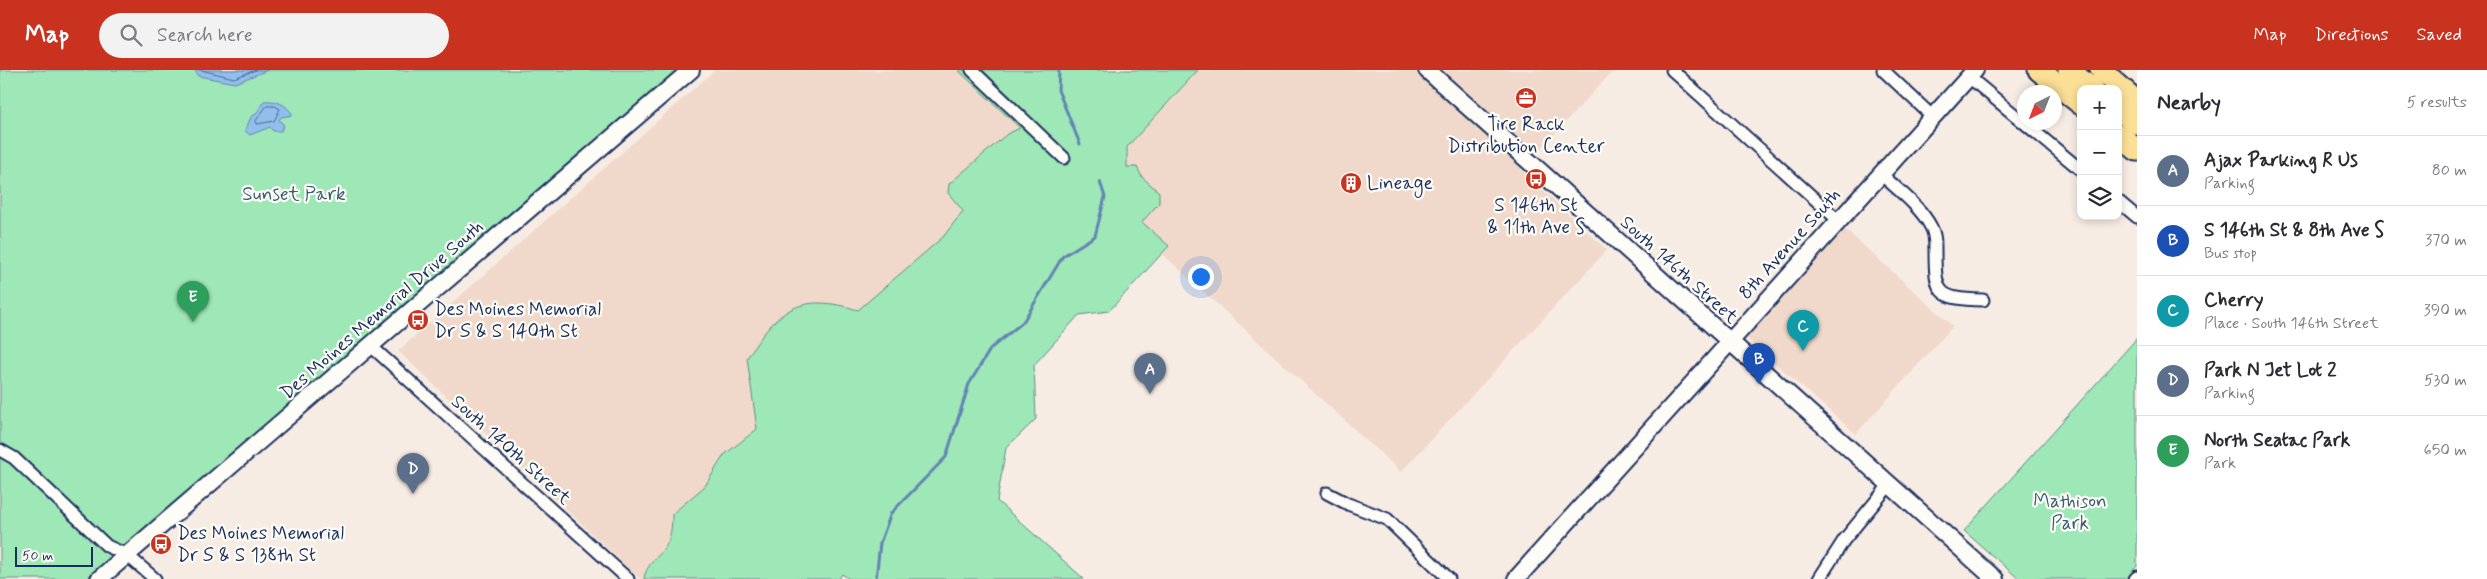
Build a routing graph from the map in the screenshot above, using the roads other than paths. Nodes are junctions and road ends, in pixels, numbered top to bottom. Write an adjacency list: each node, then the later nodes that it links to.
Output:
1 (691, 70): 26 (street, Des Moines Memorial Drive South)
2 (972, 70): 18 (street)
3 (1427, 70): 25 (street, South 146th Street)
4 (1672, 70): 23 (street)
5 (1883, 70): 14 (street)
6 (2038, 70): 11 (highway)
7 (2069, 70): 10 (highway)
8 (2100, 70): 12 (highway)
9 (1972, 74): 14 (street, 8th Avenue South); 19 (street)
10 (2087, 85)
11 (2077, 101)
12 (2137, 102)
13 (2122, 113): 15 (highway)
14 (1933, 117): 20 (street, 8th Avenue South)
15 (2137, 124)
16 (2122, 138): 17 (highway)
17 (2137, 150)
18 (1064, 158)
19 (2077, 166)
20 (1881, 174): 23 (street, 8th Avenue South); 24 (street)
21 (2122, 204): 22 (street)
22 (2137, 217)
23 (1838, 220): 25 (street, 8th Avenue South)
24 (1983, 300)
25 (1729, 341): 28 (street, South 146th Street); 35 (street, 8th Avenue South)
26 (371, 346): 30 (street, Des Moines Memorial Drive South); 33 (street, South 140th Street)
27 (0, 450): 30 (street)
28 (1890, 484): 36 (street); 37 (street, South 146th Street)
29 (1327, 493): 34 (street)
30 (127, 555): 31 (street, Des Moines Memorial Drive South); 32 (street)
31 (99, 579)
32 (155, 579)
33 (628, 579)
34 (1449, 579)
35 (1516, 579)
36 (1819, 579)
37 (1995, 579)

